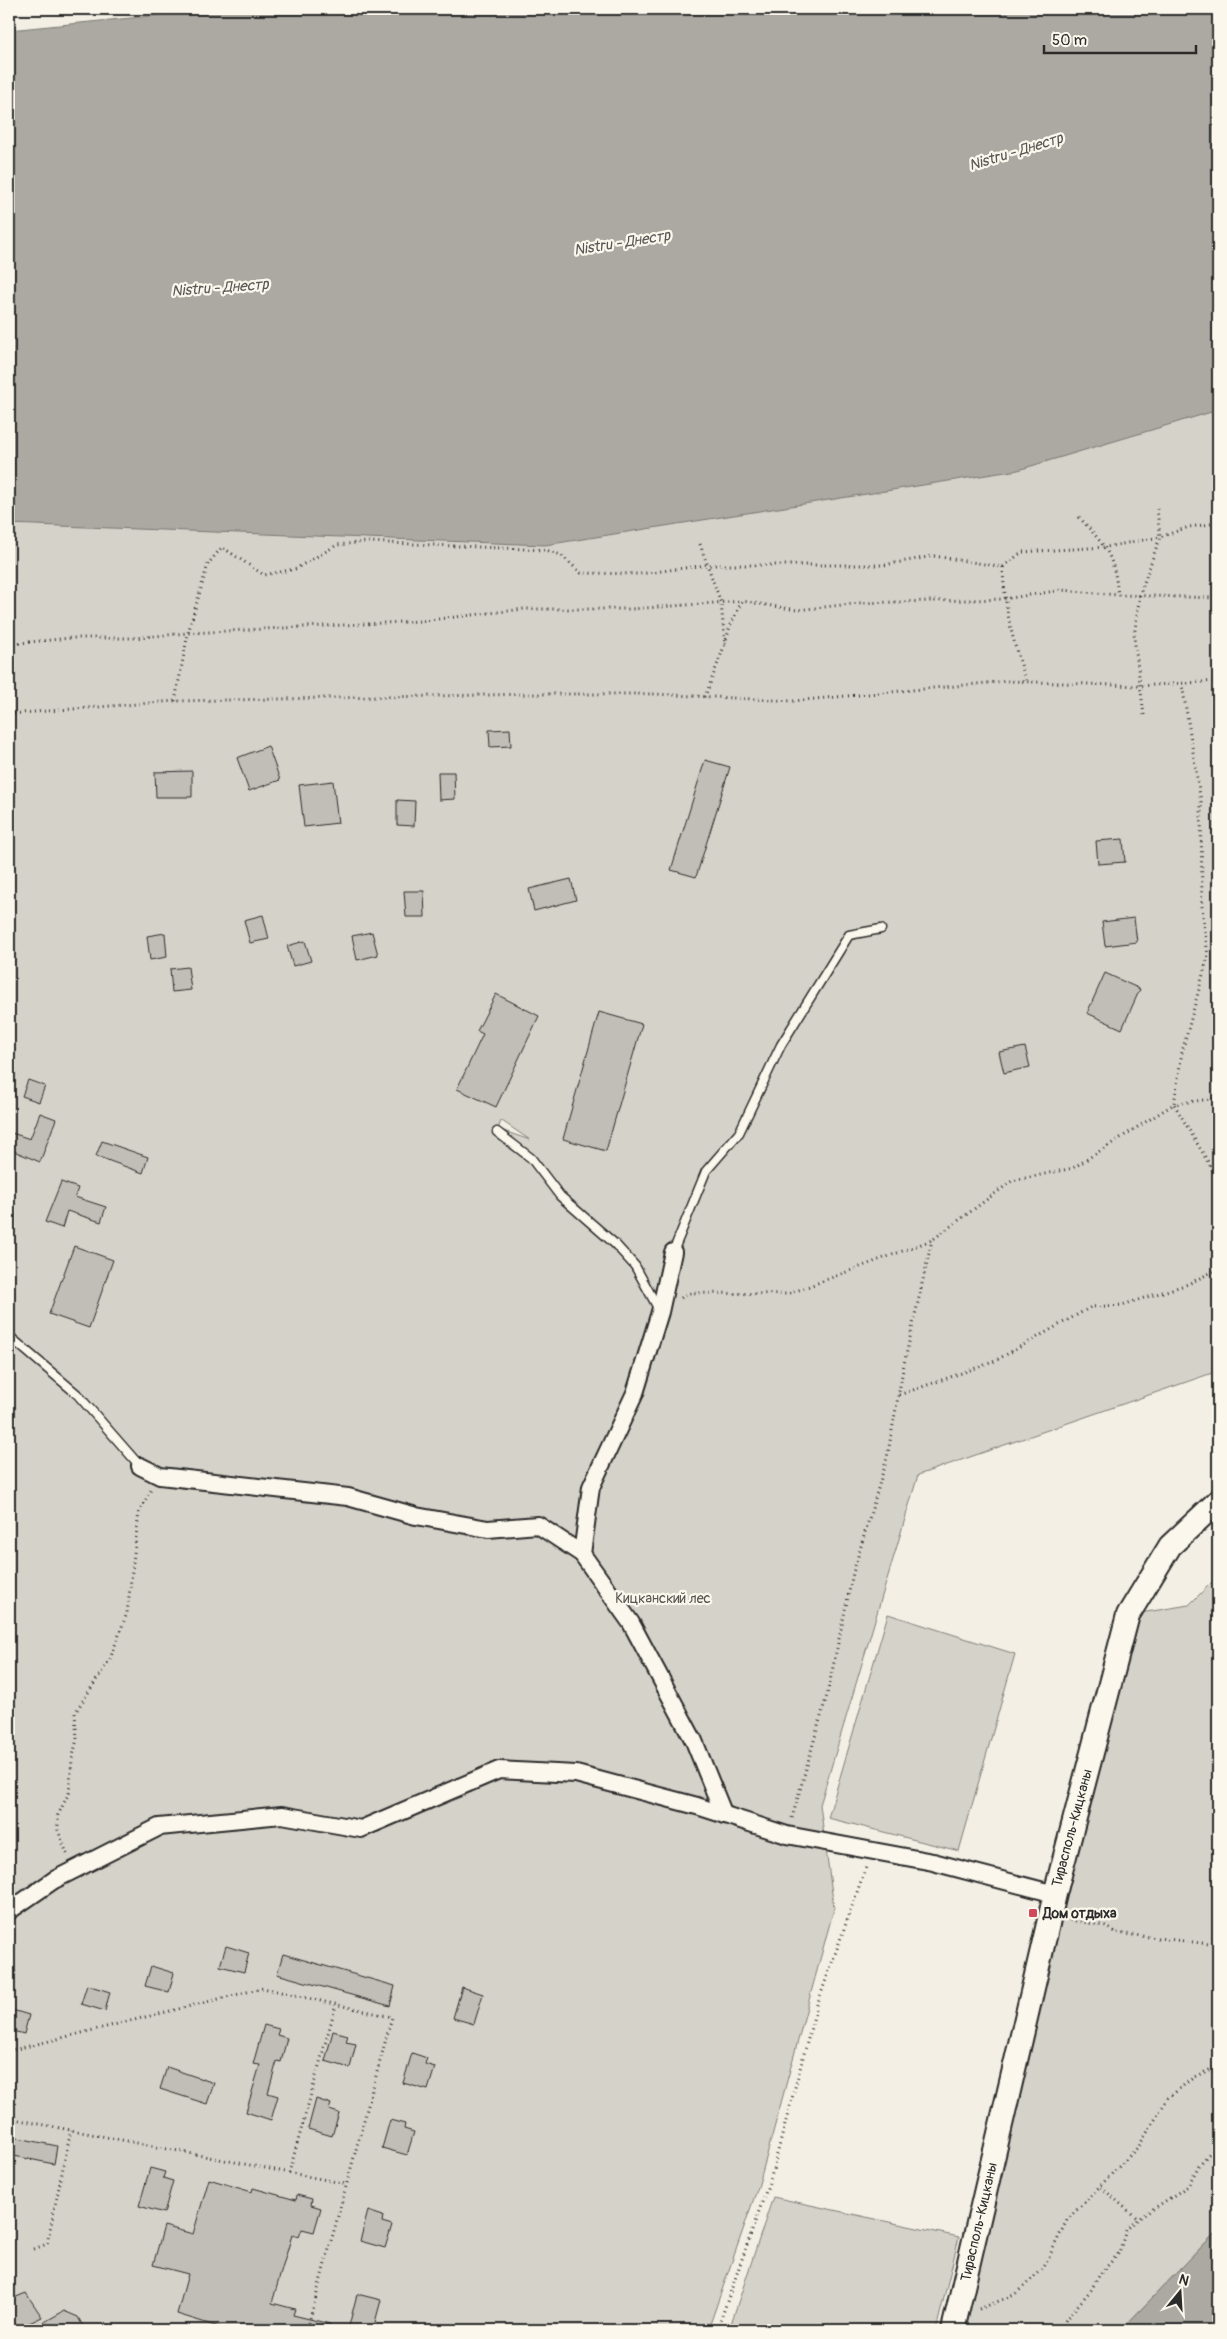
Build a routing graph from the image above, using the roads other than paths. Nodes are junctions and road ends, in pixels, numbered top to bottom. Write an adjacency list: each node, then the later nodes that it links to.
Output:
1 (881, 929): 3 (lane)
2 (497, 1132): 4 (lane)
3 (673, 1252): 4 (street)
4 (660, 1312): 8 (street)
5 (9, 1336): 6 (lane)
6 (140, 1466): 8 (street)
7 (1218, 1501): 10 (street, Тирасполь-Кицканы)
8 (582, 1554): 9 (street)
9 (724, 1815): 10 (street); 11 (street)
10 (1055, 1894): 12 (street, Тирасполь-Кицканы)
11 (9, 1912)
12 (954, 2324)

